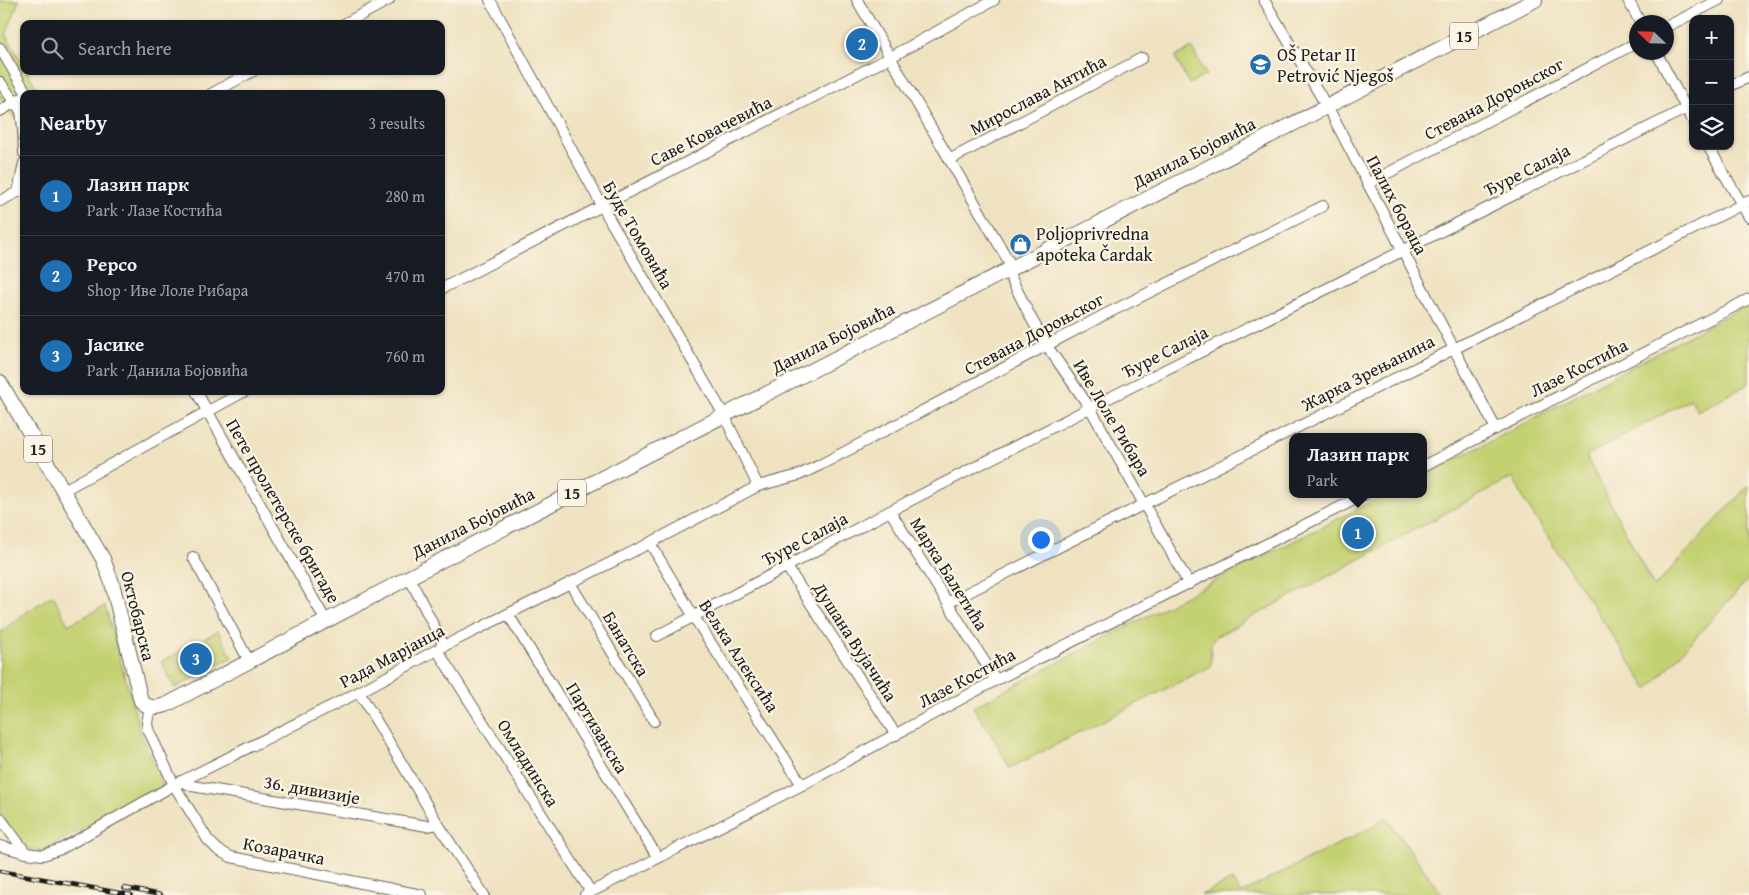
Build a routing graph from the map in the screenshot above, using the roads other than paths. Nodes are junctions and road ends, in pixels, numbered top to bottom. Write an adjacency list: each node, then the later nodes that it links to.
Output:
1 (389, 0): 10 (street)
2 (490, 0): 34 (street, Буде Томовића)
3 (857, 0): 14 (street, Иве Лоле Рибара)
4 (994, 0): 14 (street, Саве Ковачевића)
5 (1264, 0): 24 (street, Палих бораца)
6 (1535, 0): 24 (main road, Данила Бојовића / 15)
7 (1628, 0): 9 (street)
8 (1719, 0): 11 (street)
9 (1636, 15)
10 (352, 20)
11 (1674, 23)
12 (1629, 47): 30 (street, Стевана Дороњског)
13 (0, 48): 21 (street)
14 (890, 58): 29 (street, Иве Лоле Рибара); 34 (street, Саве Ковачевића)
15 (1142, 58): 29 (street, Мирослава Антића)
16 (1661, 60): 26 (street)
17 (246, 75): 22 (street)
18 (1749, 77): 20 (street)
19 (0, 82): 23 (street)
20 (1734, 84)
21 (25, 90)
22 (218, 90)
23 (20, 106)
24 (1326, 106): 30 (street, Палих бораца); 38 (main road, Данила Бојовића / 15)
25 (20, 107): 27 (street)
26 (1689, 107): 37 (street, Ђуре Салаја)
27 (0, 111)
28 (1711, 150): 33 (street)
29 (949, 160): 38 (street, Иве Лоле Рибара)
30 (1368, 184): 37 (street, Палих бораца)
31 (20, 191): 32 (street)
32 (0, 201)
33 (1746, 203): 36 (street); 42 (street, Жарка Зрењанина)
34 (602, 205): 39 (street, Саве Ковачевића); 48 (street, Буде Томовића)
35 (1323, 206): 41 (street, Стевана Дороњског)
36 (1749, 217)
37 (1403, 251): 42 (street, Палих бораца); 46 (street, Ђуре Салаја)
38 (1009, 268): 41 (street, Иве Лоле Рибара); 48 (main road, Данила Бојовића / 15)
39 (445, 287)
40 (1749, 299): 49 (street, Лазе Костића)
41 (1048, 346): 46 (street, Иве Лоле Рибара); 51 (street, Стевана Дороњског)
42 (1454, 348): 49 (street, Палих бораца); 54 (street, Жарка Зрењанина)
43 (0, 382): 52 (main road, Октобарска / 15)
44 (198, 395): 47 (street, Пете пролетерске бригаде)
45 (237, 395): 47 (street)
46 (1090, 408): 54 (street, Иве Лоле Рибара); 55 (street, Ђуре Салаја)
47 (207, 411): 52 (street); 65 (street, Пете пролетерске бригаде)
48 (724, 415): 51 (street, Буде Томовића); 59 (main road, Данила Бојовића / 15)
49 (1496, 429): 50 (street, Лазе Костића)
50 (1427, 464)
51 (758, 486): 56 (street, Рада Марјанца)
52 (62, 491): 71 (main road, Октобарска / 15)
53 (1358, 498): 61 (street, Лазе Костића)
54 (1145, 504): 61 (street, Иве Лоле Рибара); 62 (street, Жарка Зрењанина)
55 (890, 511): 58 (street, Ђуре Салаја); 62 (street, Марка Балетића)
56 (650, 543): 60 (street, Рада Марјанца); 64 (street, Вељка Алексића)
57 (194, 557): 68 (street)
58 (787, 567): 64 (street, Ђуре Салаја); 73 (street, Душана Вујачића)
59 (410, 577): 65 (main road, Данила Бојовића / 15); 67 (street, Омладинска)
60 (570, 583): 63 (street, Рада Марјанца); 72 (street, Банатска)
61 (1189, 584): 69 (street, Лазе Костића)
62 (949, 602): 69 (street, Марка Балетића)
63 (508, 614): 67 (street, Рада Марјанца); 80 (street, Партизанска)
64 (694, 617): 66 (street, Ђуре Салаја); 75 (street, Вељка Алексића)
65 (326, 621): 68 (main road, Данила Бојовића / 15)
66 (657, 636)
67 (441, 648): 70 (street, Рада Марјанца); 81 (street, Омладинска)
68 (249, 662): 71 (main road, Данила Бојовића / 15)
69 (996, 680): 73 (street, Лазе Костића)
70 (359, 692): 74 (street, Рада Марјанца); 77 (street)
71 (150, 707): 74 (street)
72 (654, 721)
73 (896, 735): 75 (street, Лазе Костића)
74 (178, 783): 77 (street, 36. дивизије); 79 (street, Рада Марјанца); 82 (street, Козарачка)
75 (802, 784): 80 (street, Лазе Костића)
76 (0, 818): 79 (street)
77 (438, 824): 83 (street)
78 (0, 846): 79 (street)
79 (26, 853)
80 (658, 858): 81 (street, Лазе Костића)
81 (588, 894)
82 (422, 895)
83 (484, 895)

